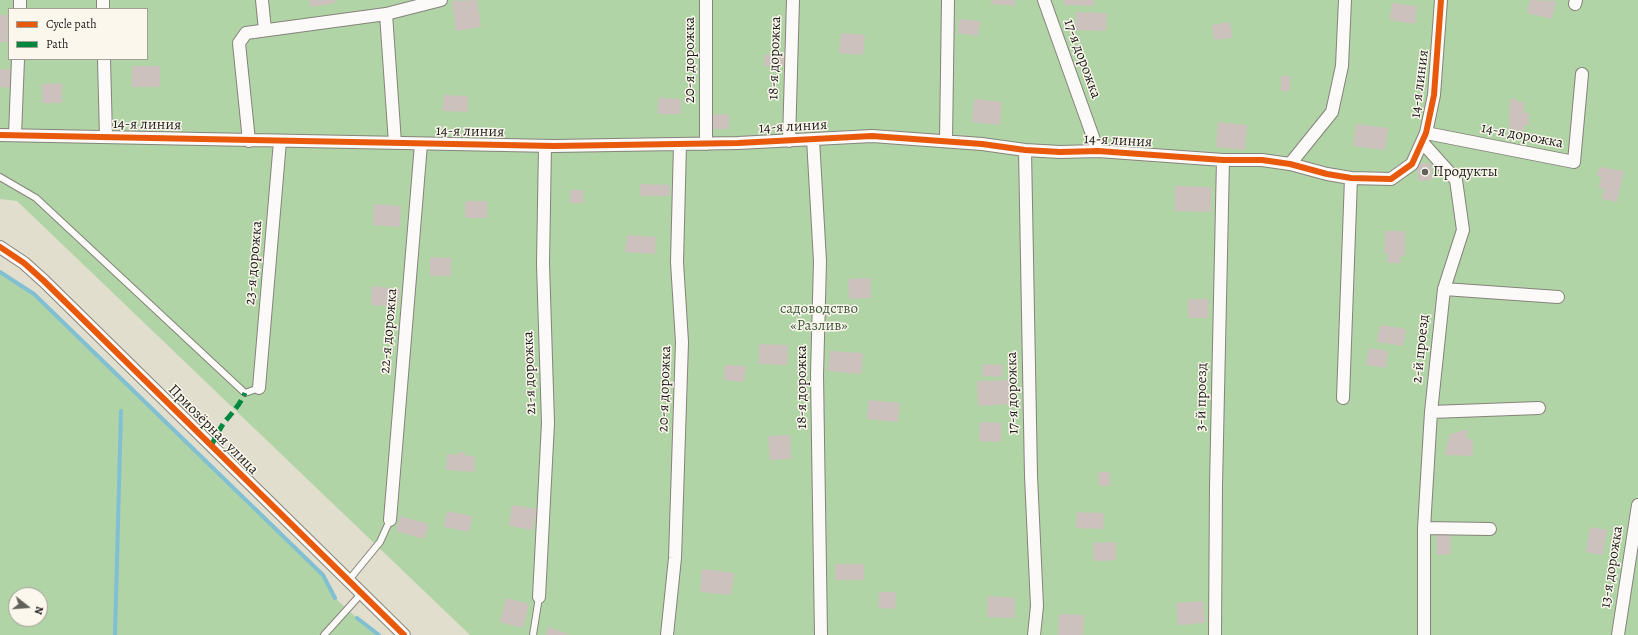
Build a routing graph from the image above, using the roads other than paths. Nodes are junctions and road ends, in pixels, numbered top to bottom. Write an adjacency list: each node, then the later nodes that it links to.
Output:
1 (262, 0): 11 (street)
2 (441, 0): 9 (street)
3 (706, 0): 27 (street, 20-я дорожка)
4 (793, 0): 22 (street, 18-я дорожка)
5 (948, 0): 23 (street)
6 (1044, 0): 30 (street, 17-я дорожка)
7 (1345, 0): 32 (street)
8 (1441, 0): 18 (street, 14-я линия)
9 (412, 4): 10 (street)
10 (386, 14): 11 (street); 24 (street)
11 (266, 30): 20 (street)
12 (18, 60): 16 (street)
13 (104, 60): 17 (street)
14 (1582, 74): 18 (street, 14-я дорожка)
15 (0, 135): 16 (street, 14-я линия)
16 (15, 136): 17 (street, 14-я линия)
17 (106, 137): 20 (street, 14-я линия)
18 (1424, 138): 34 (street, 14-я линия); 36 (street, 2-й проезд)
19 (813, 139): 22 (street, 14-я линия); 23 (street, 14-я линия); 53 (street, 18-я дорожка)
20 (249, 140): 21 (street, 14-я линия)
21 (280, 141): 24 (street, 14-я линия); 38 (street, 23-я дорожка)
22 (789, 141): 27 (street, 14-я линия)
23 (946, 141): 29 (street, 14-я линия)
24 (395, 143): 25 (street, 14-я линия)
25 (420, 144): 28 (street, 14-я линия); 43 (street, 22-я дорожка)
26 (680, 144): 27 (street, 14-я линия); 28 (street, 14-я линия); 52 (street, 20-я дорожка)
27 (706, 144)
28 (544, 146): 48 (street, 21-я дорожка)
29 (1025, 150): 30 (street, 14-я линия); 54 (street, 17-я дорожка)
30 (1098, 151): 31 (street, 14-я линия)
31 (1224, 160): 32 (street, 14-я линия); 55 (street, 3-й проезд)
32 (1290, 164): 34 (street, 14-я линия)
33 (0, 177): 38 (lane)
34 (1351, 178): 39 (street)
35 (0, 247): 46 (street, Приозёрная улица)
36 (1444, 289): 37 (street); 41 (street, 2-й проезд)
37 (1558, 297)
38 (259, 388)
39 (1343, 398)
40 (1539, 408): 41 (street)
41 (1431, 412): 44 (street, 2-й проезд)
42 (1638, 505): 57 (street, 13-я дорожка)
43 (390, 520): 46 (lane)
44 (1424, 528): 45 (street); 56 (street, 2-й проезд)
45 (1490, 529)
46 (348, 581): 47 (street, Приозёрная улица)
47 (361, 594): 49 (lane); 50 (street, Приозёрная улица)
48 (539, 597): 51 (lane)
49 (324, 635)
50 (404, 635)
51 (533, 635)
52 (667, 635)
53 (821, 635)
54 (1034, 635)
55 (1215, 635)
56 (1424, 635)
57 (1618, 635)

